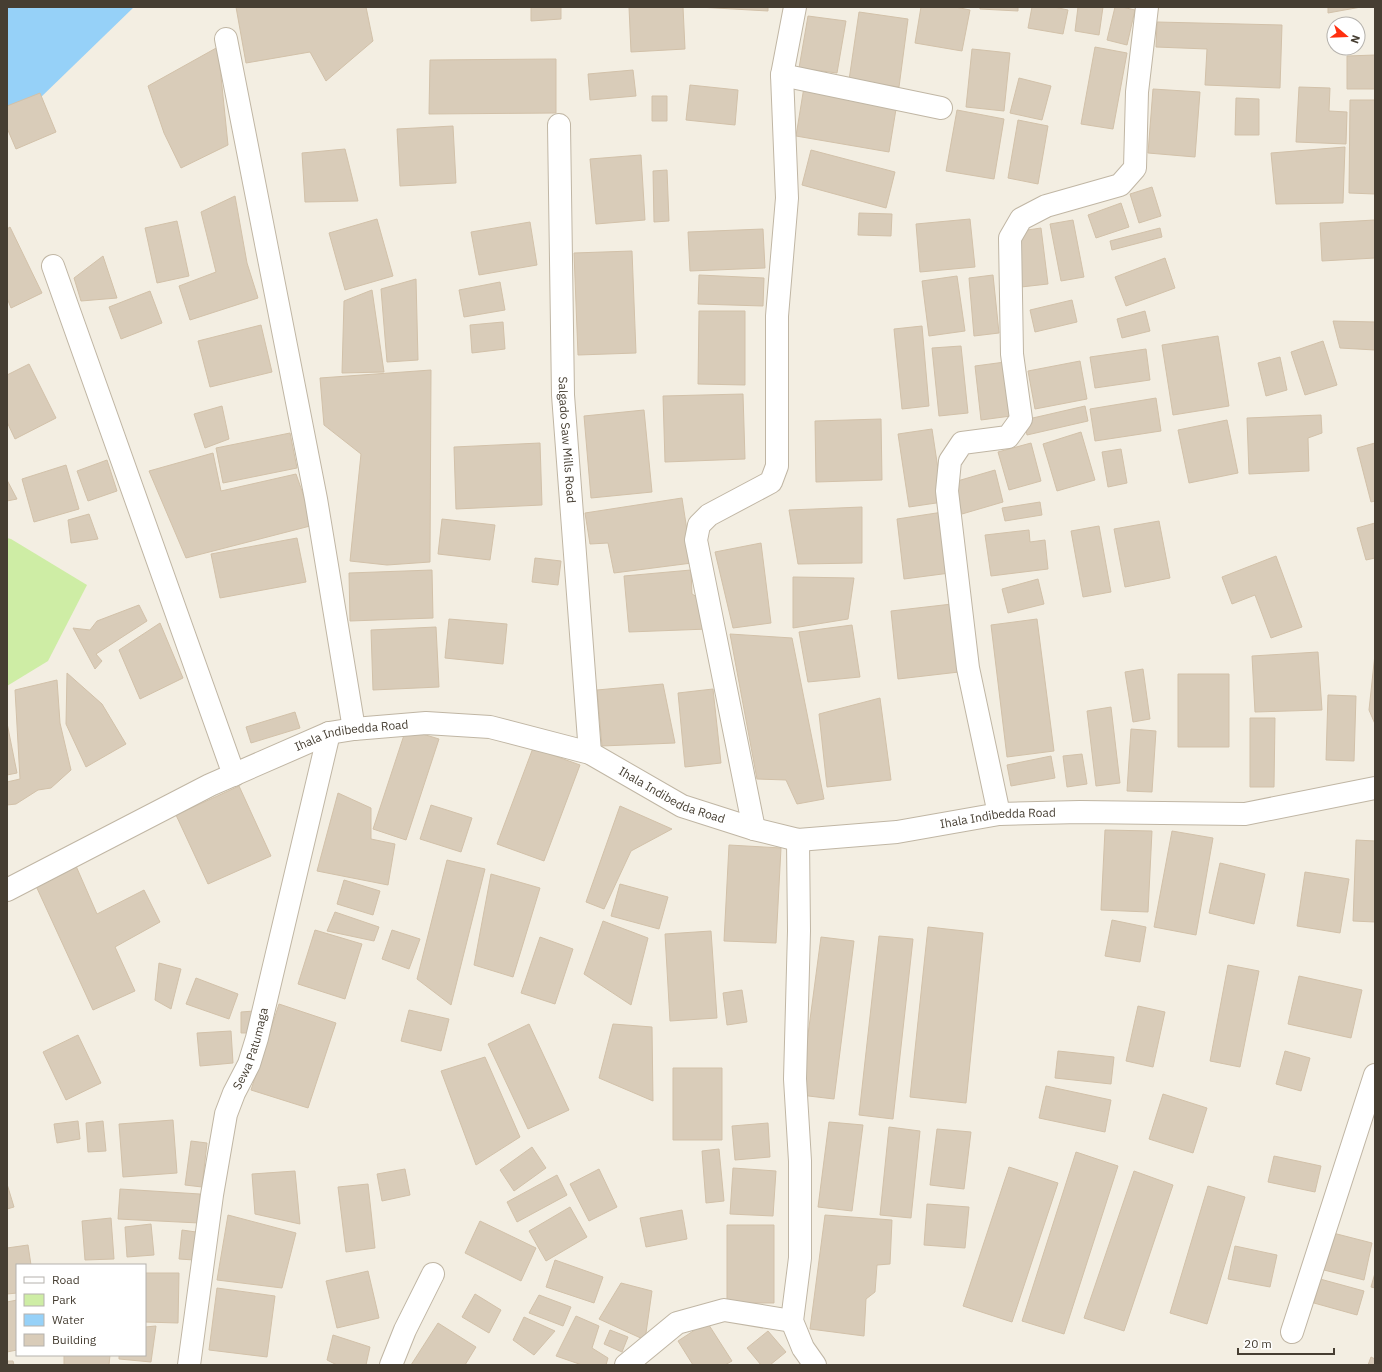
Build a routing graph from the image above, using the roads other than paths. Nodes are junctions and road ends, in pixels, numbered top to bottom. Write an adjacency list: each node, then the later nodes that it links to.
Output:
1 (795, 7): 4 (street)
2 (1147, 7): 13 (street)
3 (226, 39): 8 (street)
4 (782, 75): 5 (street); 14 (street)
5 (941, 108)
6 (559, 125): 10 (street, Salgado Saw Mills Road)
7 (53, 266): 11 (street)
8 (354, 728): 9 (street, Ihala Indibedda Road); 10 (street, Ihala Indibedda Road)
9 (329, 733): 11 (street, Ihala Indibedda Road); 21 (street, Sewa Patumaga)
10 (590, 753): 14 (street, Ihala Indibedda Road)
11 (234, 775): 16 (street, Ihala Indibedda Road)
12 (1375, 788): 13 (street, Ihala Indibedda Road)
13 (999, 814): 15 (street, Ihala Indibedda Road)
14 (754, 830): 15 (street, Ihala Indibedda Road)
15 (798, 840): 19 (street)
16 (7, 890)
17 (1375, 1075): 20 (street)
18 (433, 1274): 22 (street)
19 (792, 1321): 23 (street); 24 (street)
20 (1292, 1332)
21 (189, 1365)
22 (391, 1365)
23 (626, 1365)
24 (815, 1365)

